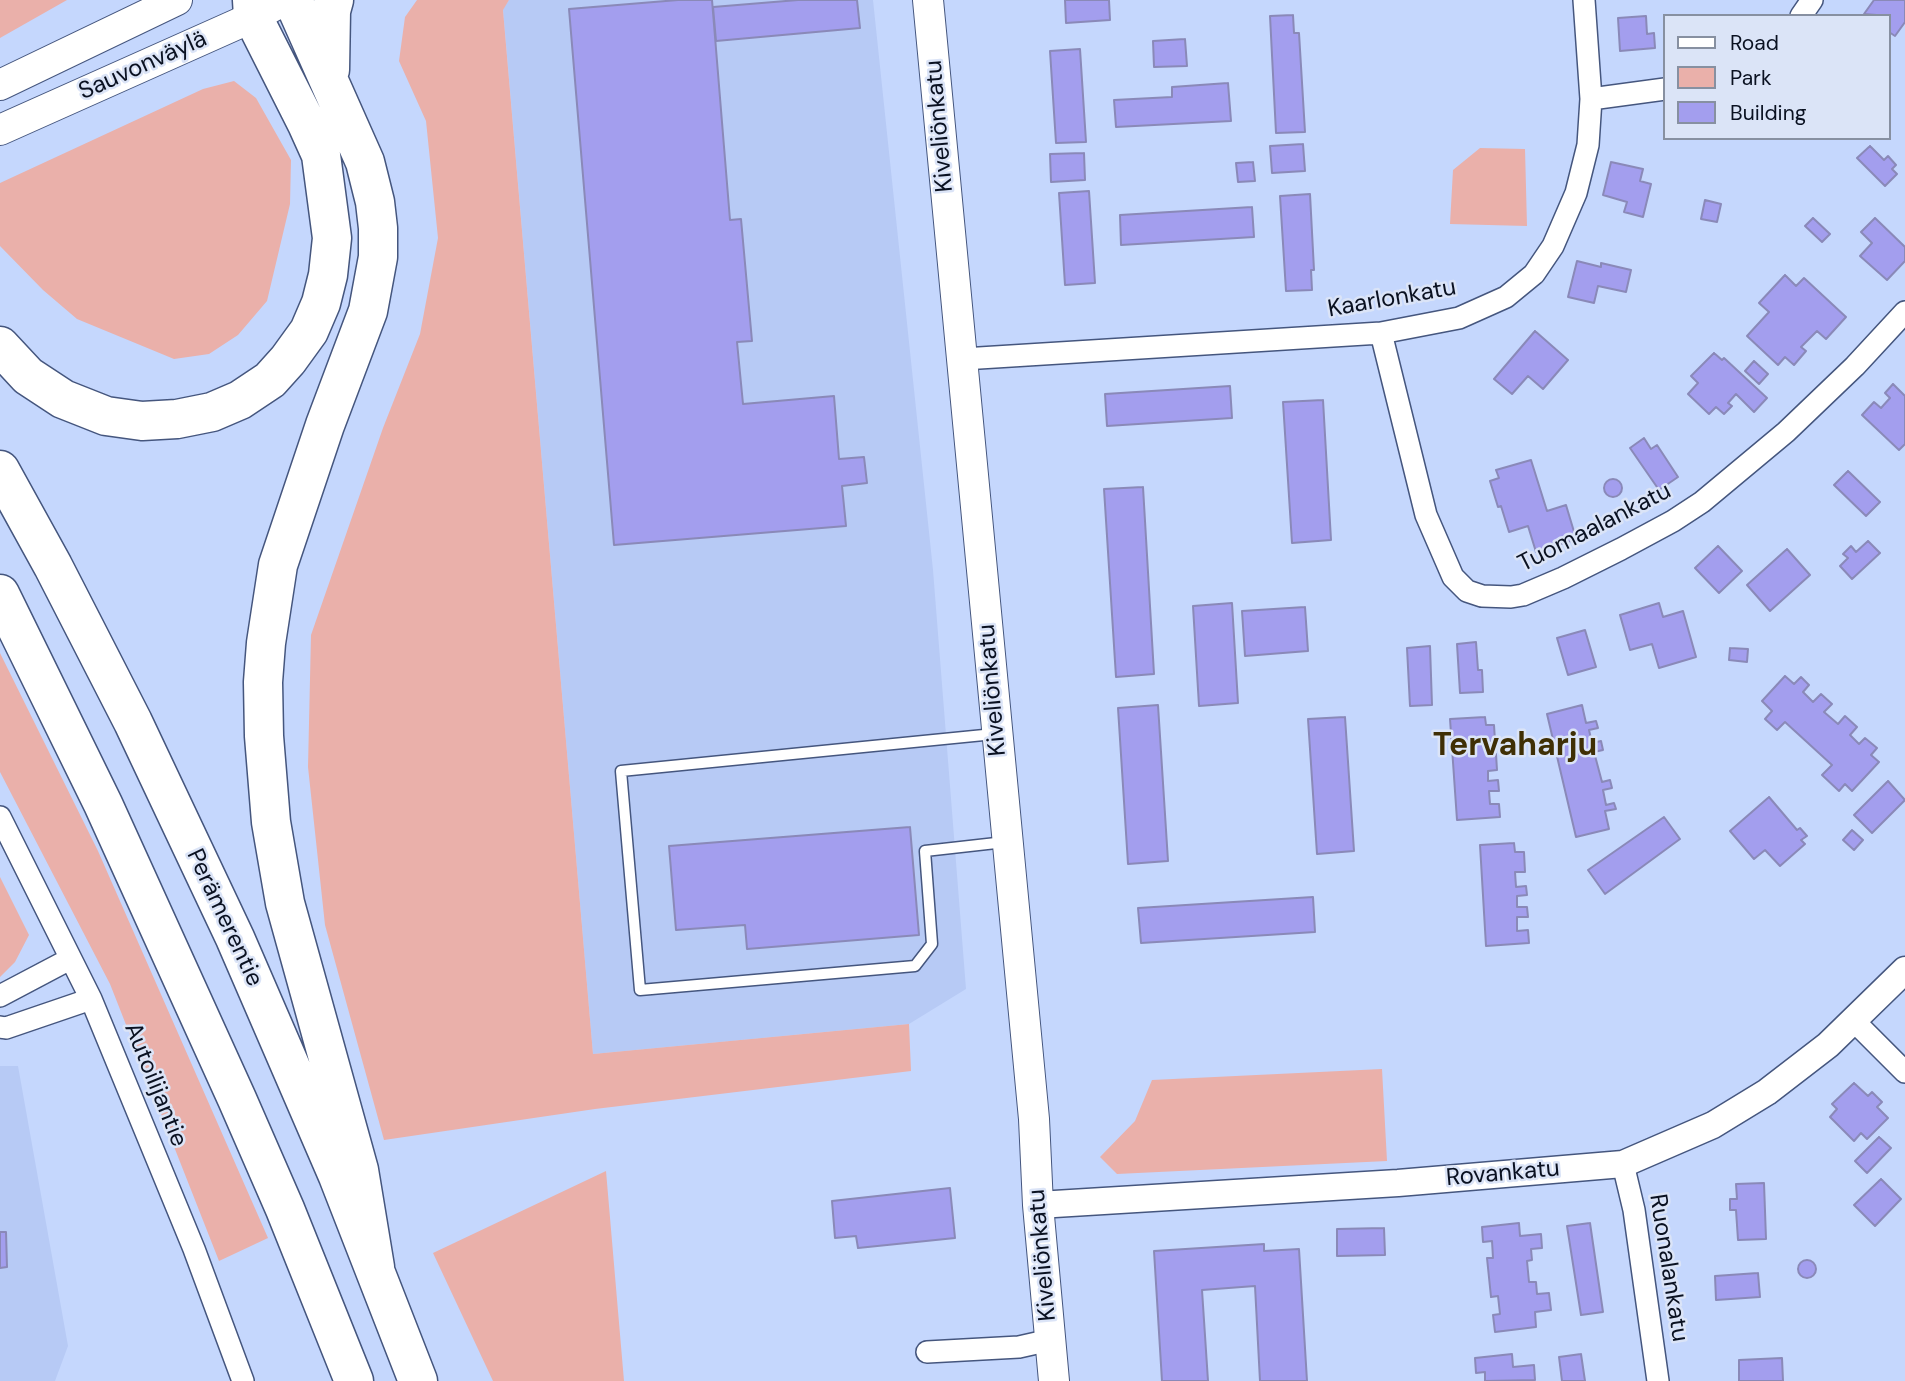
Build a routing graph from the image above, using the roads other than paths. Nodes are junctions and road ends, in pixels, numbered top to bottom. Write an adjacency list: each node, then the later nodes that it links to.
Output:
1 (177, 0): 8 (main road, Sauvonväylä)
2 (293, 0): 7 (highway)
3 (334, 0): 7 (highway)
4 (928, 0): 15 (main road, Kiveliönkatu)
5 (1584, 0): 10 (street, Kaarlonkatu)
6 (263, 6): 11 (main road, Sauvonväylä); 14 (highway)
7 (330, 79): 30 (highway)
8 (0, 85)
9 (1664, 89): 10 (street)
10 (1591, 99): 13 (street, Kaarlonkatu)
11 (0, 130)
12 (1905, 313): 13 (street, Tuomaalankatu)
13 (1381, 333): 15 (street, Kaarlonkatu)
14 (0, 346)
15 (962, 359): 18 (main road, Kiveliönkatu)
16 (0, 470): 30 (highway, Perämerentie)
17 (0, 594): 34 (highway)
18 (997, 734): 20 (main road, Kiveliönkatu); 20 (lane)
19 (0, 817): 21 (street, Autoilijantie)
20 (1007, 842): 29 (main road, Kiveliönkatu)
21 (70, 959): 23 (street); 24 (street, Autoilijantie)
22 (1905, 970): 25 (street, Rovankatu)
23 (0, 996)
24 (91, 999): 26 (street); 33 (street, Autoilijantie)
25 (1854, 1021): 27 (street); 28 (street, Rovankatu)
26 (0, 1027)
27 (1905, 1072)
28 (1623, 1164): 29 (street, Rovankatu); 37 (street, Ruonalankatu)
29 (1038, 1205): 31 (main road, Kiveliönkatu)
30 (375, 1267): 35 (highway, Perämerentie)
31 (1050, 1340): 32 (street); 36 (main road, Kiveliönkatu)
32 (927, 1352)
33 (243, 1381)
34 (354, 1381)
35 (418, 1381)
36 (1054, 1381)
37 (1658, 1381)

